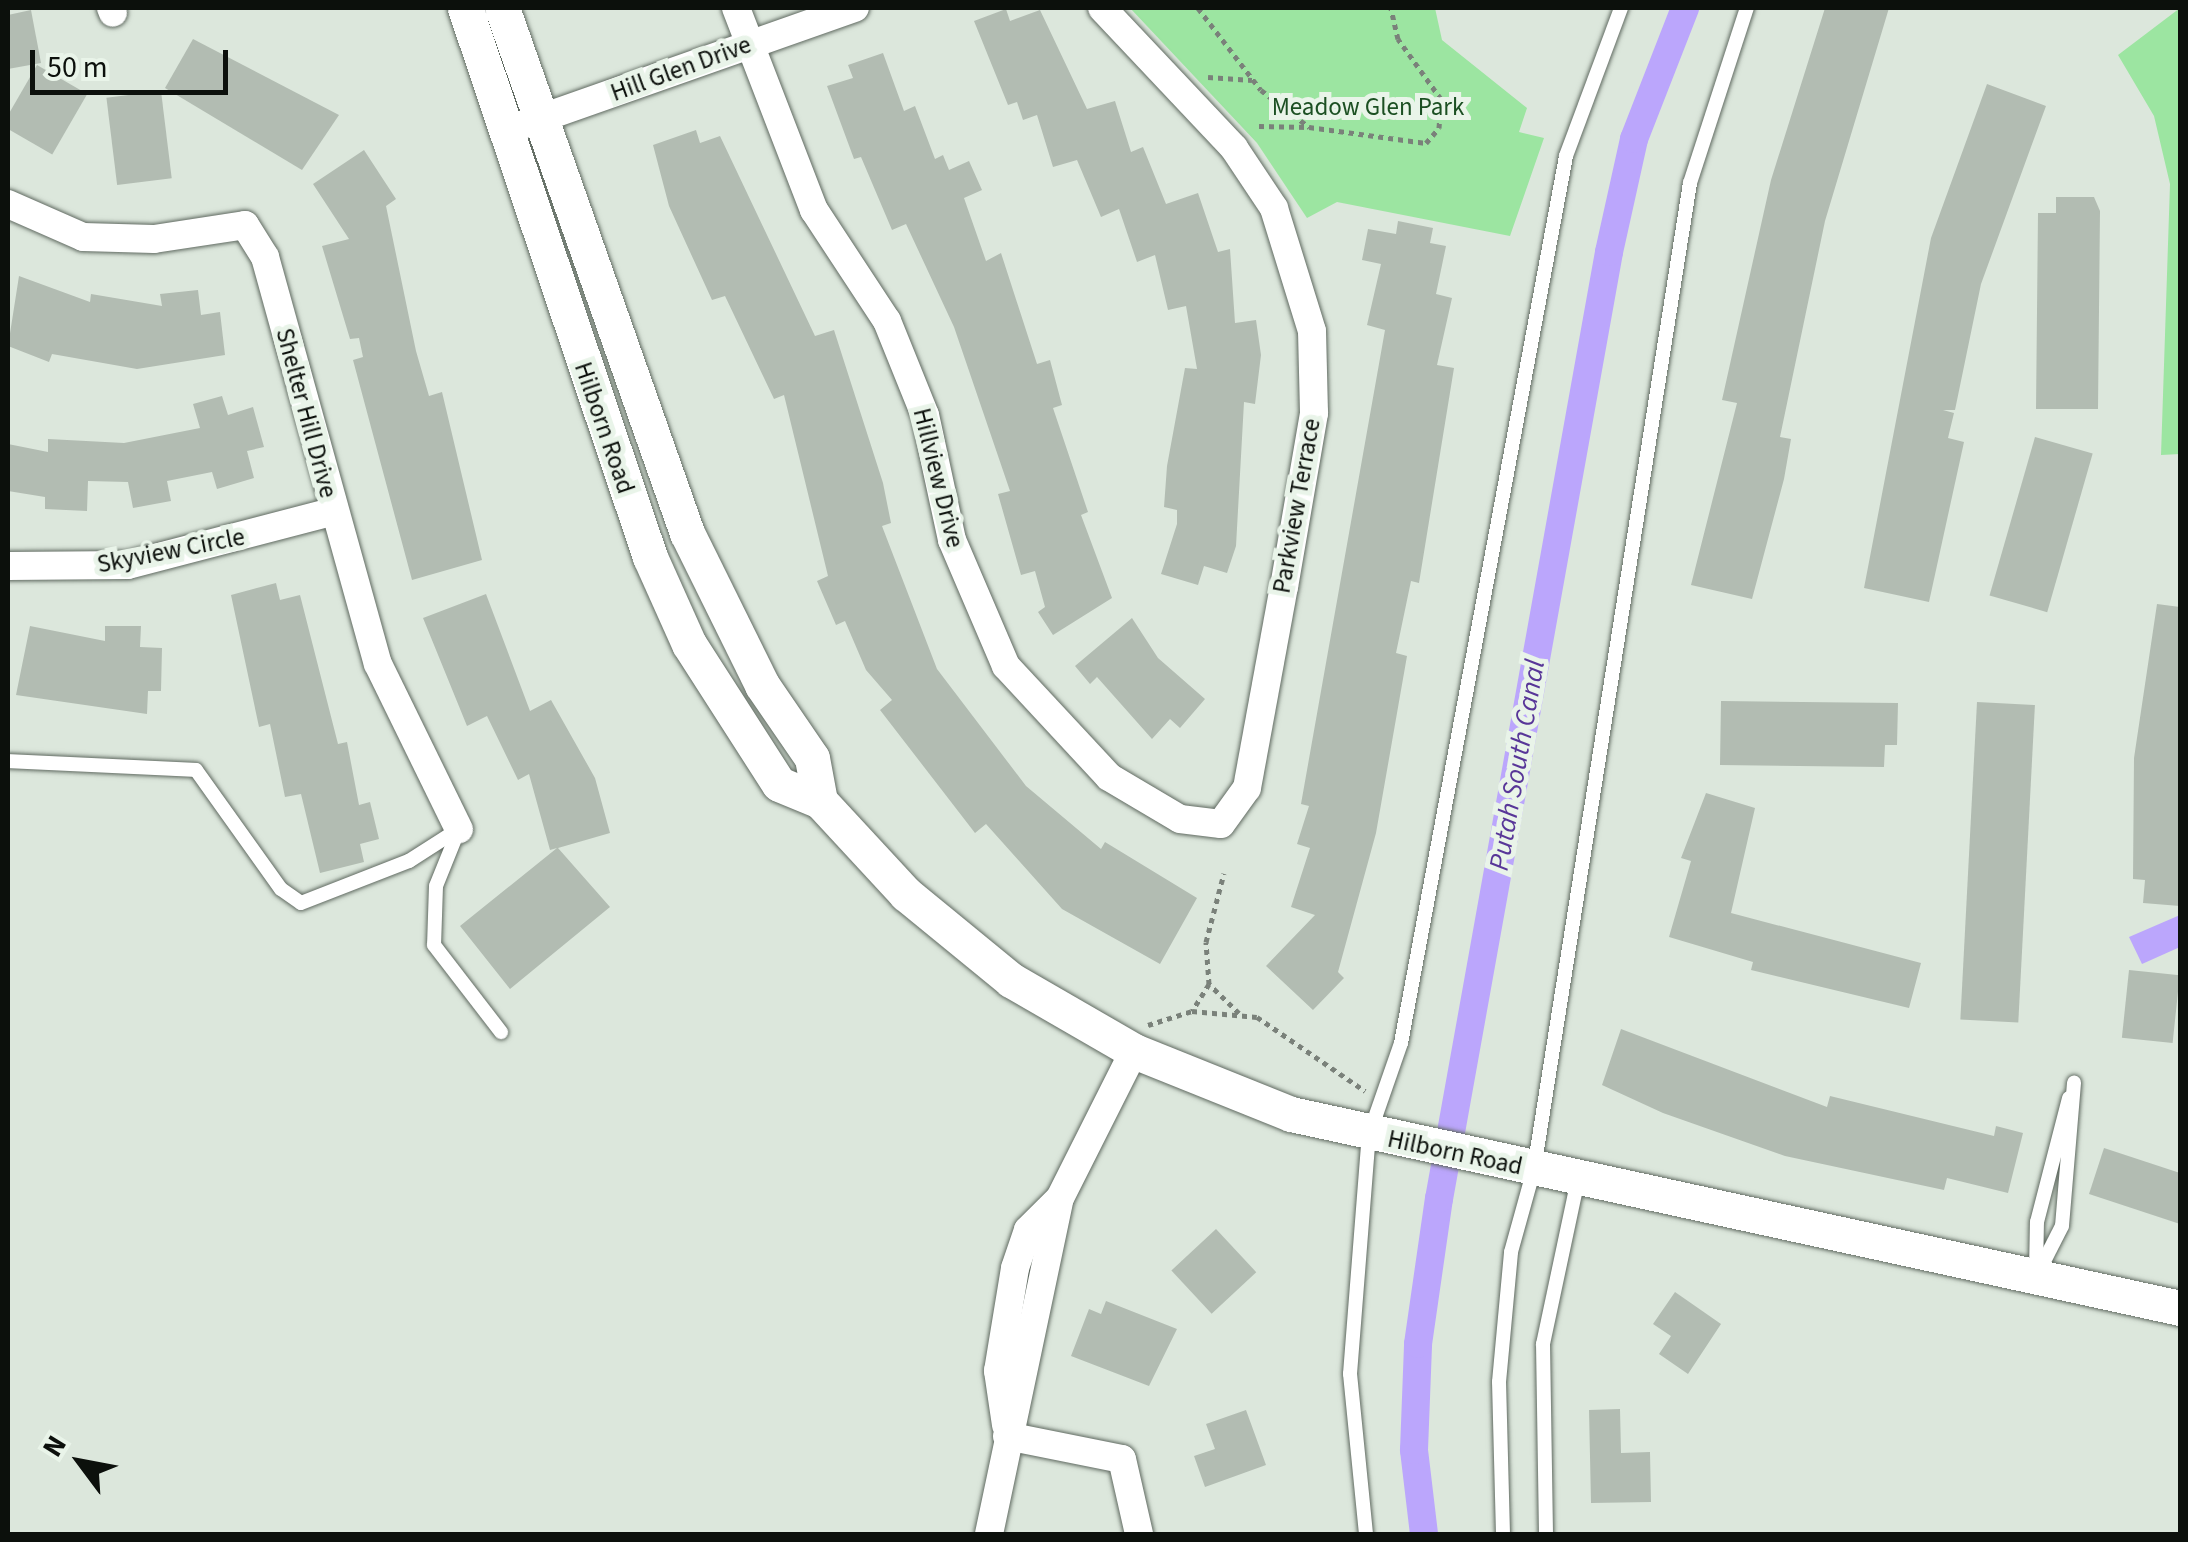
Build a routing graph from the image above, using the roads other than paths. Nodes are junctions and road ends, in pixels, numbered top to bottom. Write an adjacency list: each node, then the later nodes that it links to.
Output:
1 (464, 8): 10 (street, Hilborn Road)
2 (502, 8): 9 (street, Hilborn Road)
3 (736, 8): 8 (street, Hillview Drive)
4 (855, 8): 8 (street, Hill Glen Drive)
5 (1102, 8): 16 (street, Parkview Terrace)
6 (1620, 8): 20 (lane)
7 (1747, 8): 21 (lane)
8 (748, 44): 9 (street, Hill Glen Drive); 16 (street, Hillview Drive)
9 (541, 118): 10 (street, Hill Glen Drive); 15 (street, Hilborn Road)
10 (508, 130): 15 (street, Hilborn Road)
11 (8, 204): 12 (street, Shelter Hill Drive)
12 (332, 512): 13 (street, Skyview Circle); 17 (street, Shelter Hill Drive)
13 (8, 566)
14 (8, 761): 17 (lane)
15 (820, 801): 19 (street, Hilborn Road)
16 (1222, 824)
17 (459, 829): 18 (lane)
18 (501, 1032)
19 (1134, 1051): 20 (street, Hilborn Road); 23 (street)
20 (1379, 1137): 21 (street, Hilborn Road); 31 (lane)
21 (1525, 1168): 22 (street, Hilborn Road); 32 (lane)
22 (1578, 1179): 24 (street, Hilborn Road); 33 (lane)
23 (1060, 1198): 25 (street); 27 (street)
24 (2036, 1277): 24 (lane); 26 (street, Hilborn Road)
25 (1037, 1280): 27 (street); 28 (street)
26 (2180, 1308)
27 (1004, 1331): 28 (street)
28 (1007, 1436): 29 (street); 30 (street)
29 (989, 1534)
30 (1138, 1534)
31 (1366, 1534)
32 (1503, 1534)
33 (1546, 1534)

